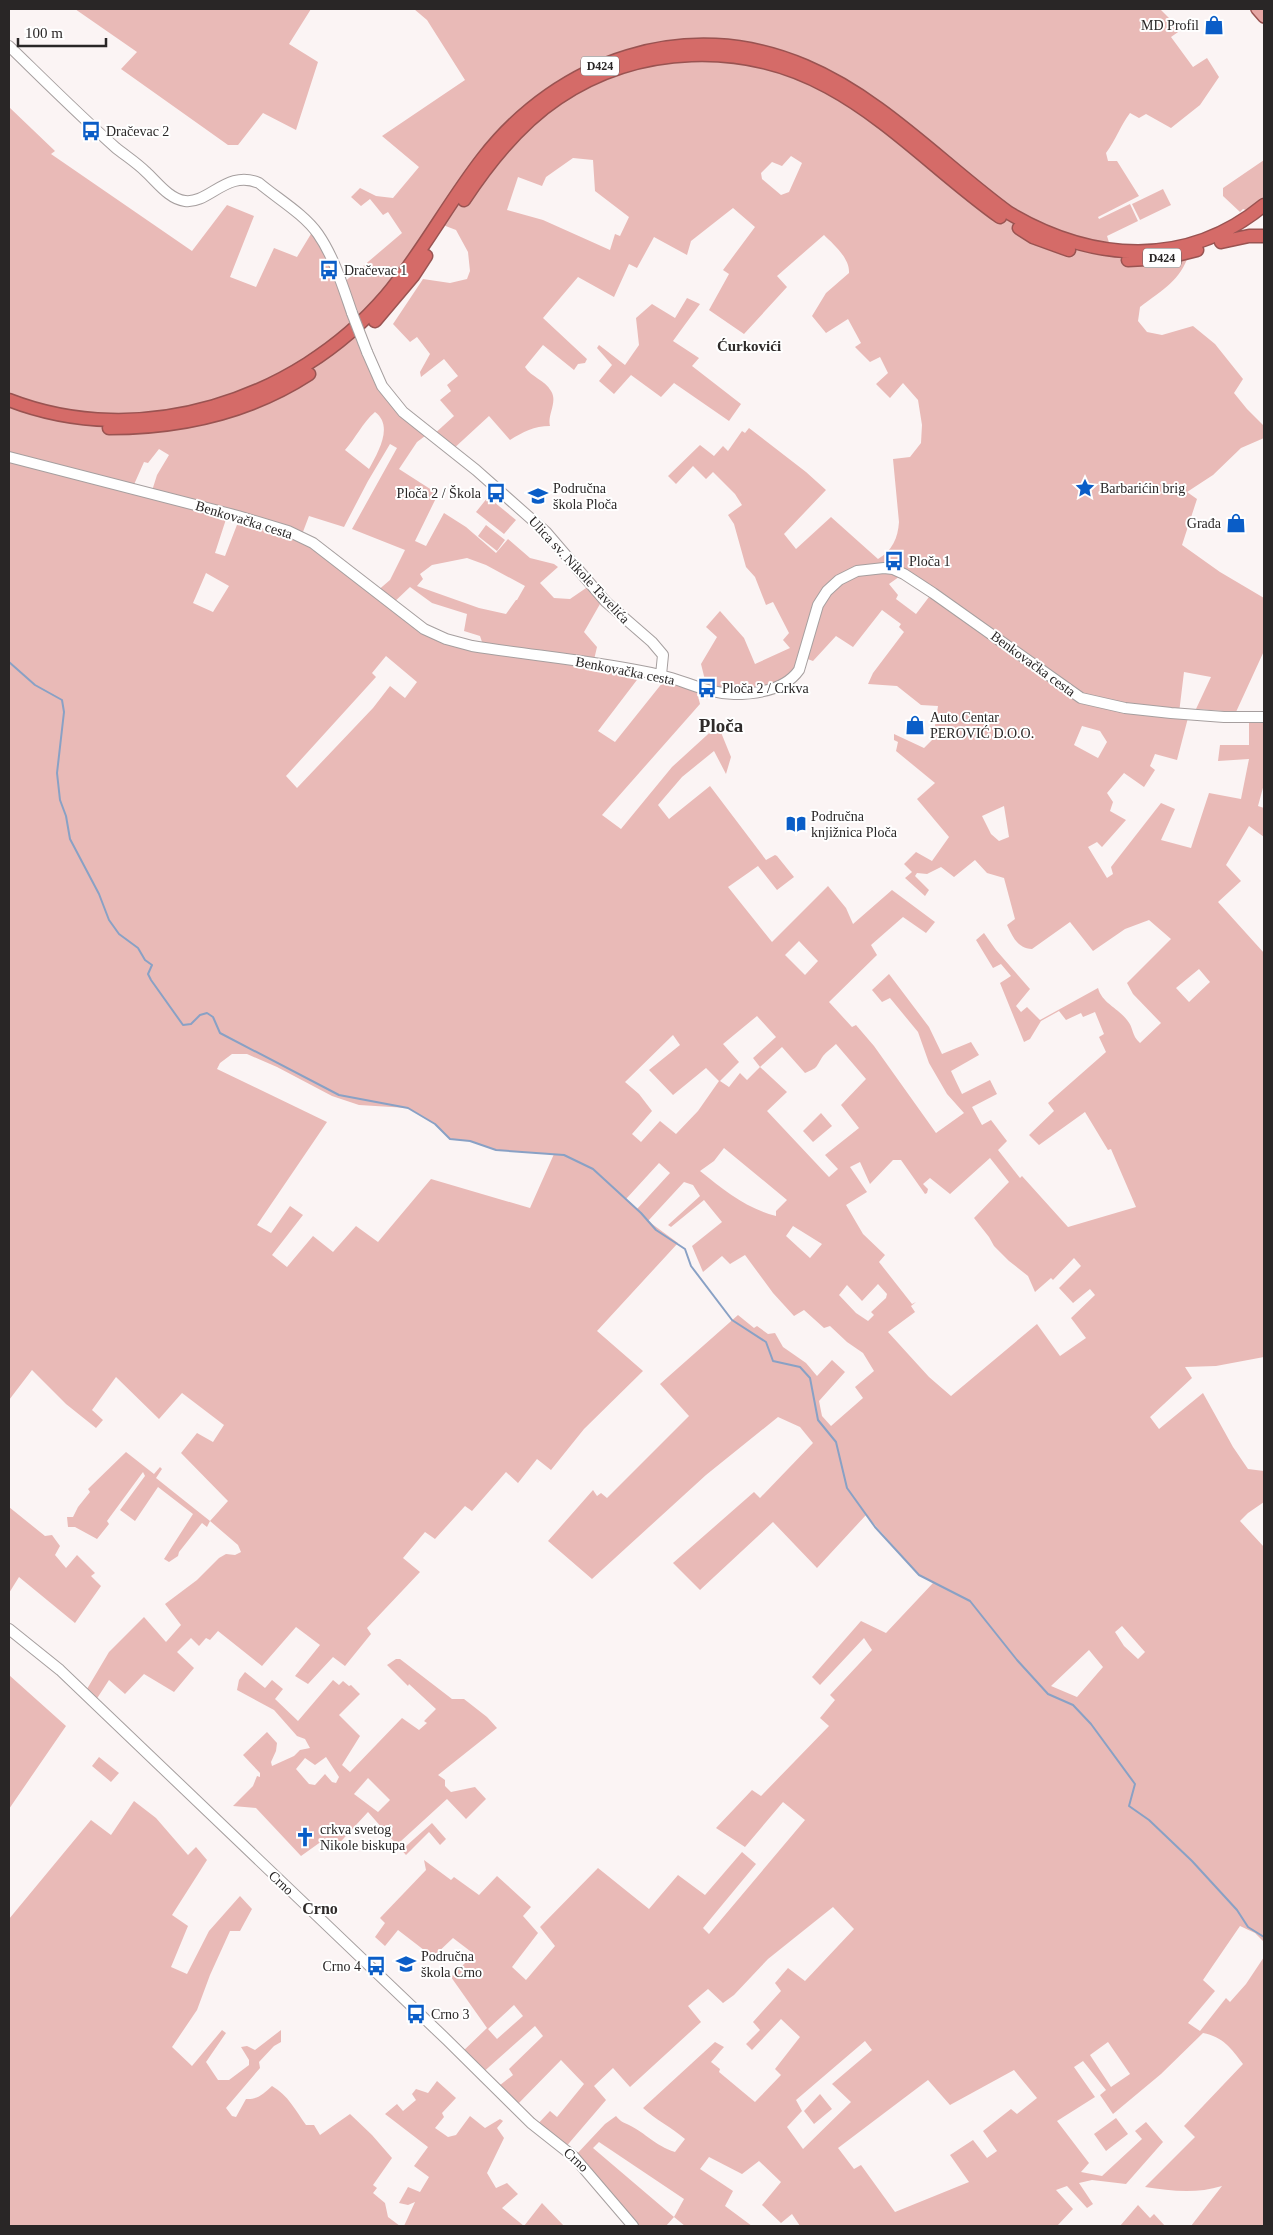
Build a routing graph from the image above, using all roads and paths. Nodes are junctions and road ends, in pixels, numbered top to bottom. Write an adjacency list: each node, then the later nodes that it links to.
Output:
1 (1257, 9): 2 (main road)
2 (1264, 17)
3 (9, 46): 11 (street, Ulica sv. Nikole Tavelića, bridge)
4 (1264, 205): 8 (highway, D424)
5 (1264, 216): 7 (highway, D424)
6 (1264, 236): 7 (highway)
7 (1221, 242): 9 (highway, D424)
8 (9, 400)
9 (9, 410)
10 (9, 457): 11 (street, Benkovačka cesta)
11 (661, 675): 12 (street, Benkovačka cesta)
12 (1264, 717)
13 (9, 1629): 14 (street, Crno)
14 (633, 2226)

